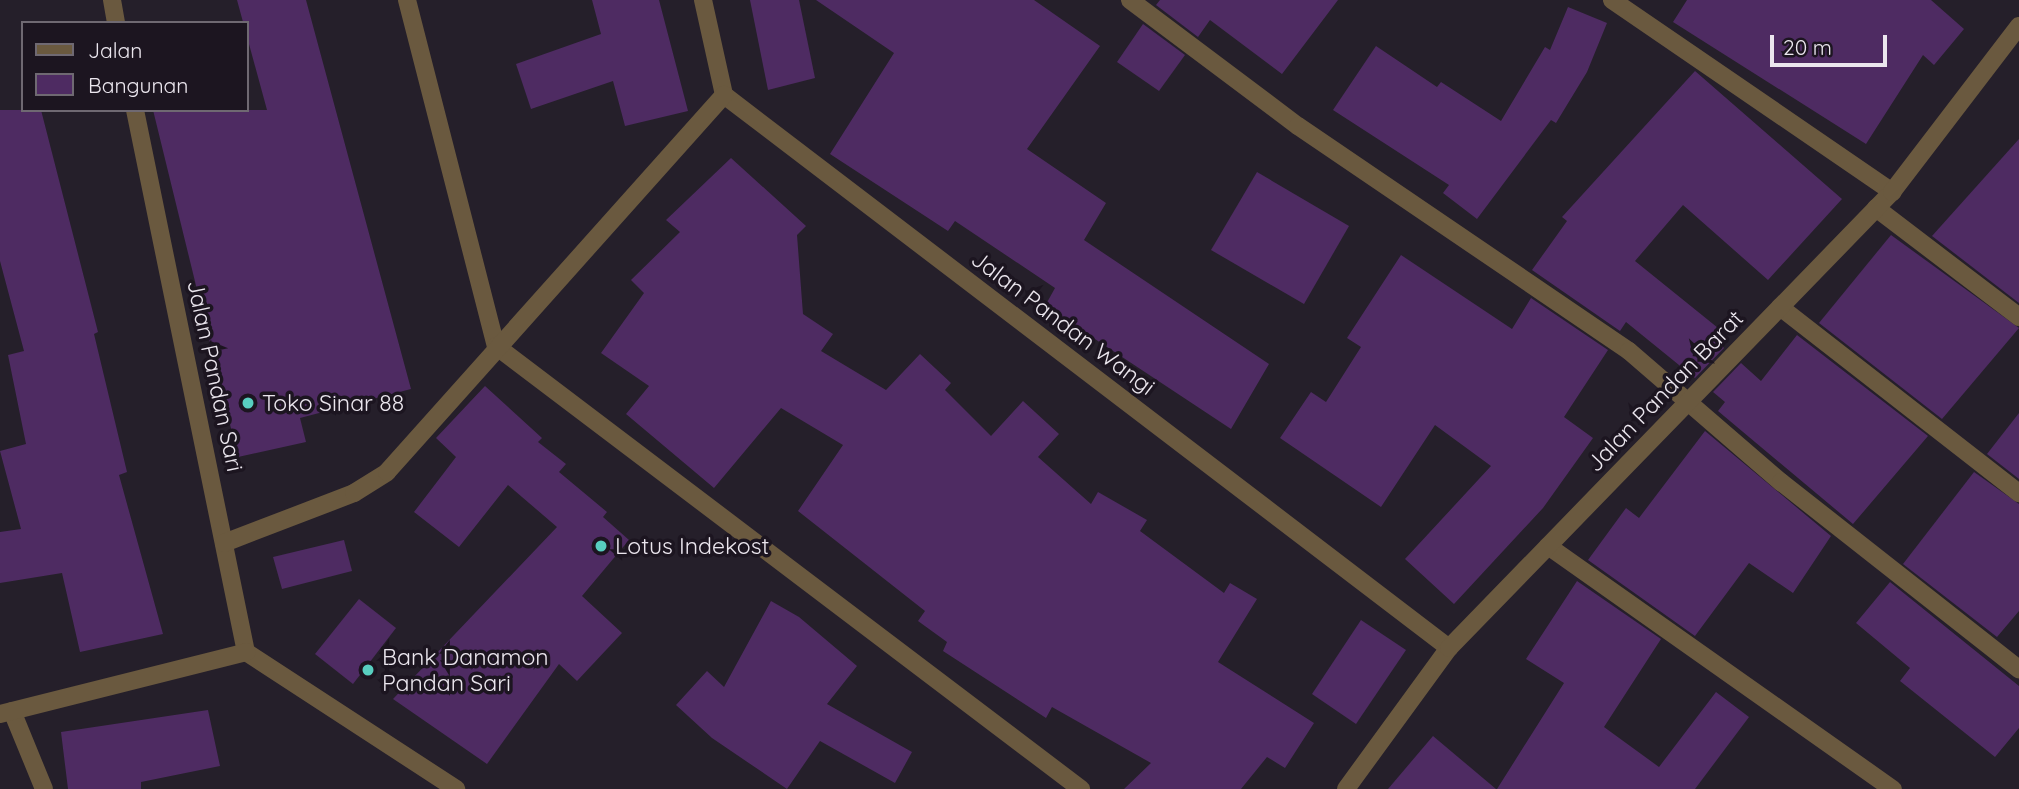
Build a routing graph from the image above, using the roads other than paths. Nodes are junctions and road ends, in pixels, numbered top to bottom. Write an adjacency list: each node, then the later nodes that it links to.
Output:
1 (112, 0): 6 (street)
2 (407, 0): 14 (street)
3 (703, 0): 8 (street)
4 (1130, 0): 15 (street)
5 (1612, 0): 10 (street)
6 (117, 21)
7 (2019, 26): 10 (street, Jalan Pandan Barat)
8 (724, 95): 14 (street); 19 (street, Jalan Pandan Wangi)
9 (135, 112): 17 (street, Jalan Pandan Sari)
10 (1892, 191): 11 (street, Jalan Pandan Barat)
11 (1876, 208): 12 (street, Jalan Pandan Barat); 13 (street)
12 (1780, 307): 15 (street, Jalan Pandan Barat); 16 (street)
13 (2019, 317)
14 (496, 346): 17 (street); 25 (street)
15 (1689, 401): 18 (street, Jalan Pandan Barat); 21 (street)
16 (2019, 493)
17 (224, 543): 20 (street, Jalan Pandan Sari)
18 (1548, 546): 19 (street, Jalan Pandan Barat); 27 (street)
19 (1449, 648): 26 (street, Jalan Pandan Barat)
20 (246, 652): 22 (street); 24 (street)
21 (2019, 669)
22 (6, 712): 23 (street)
23 (44, 789)
24 (456, 789)
25 (1081, 789)
26 (1346, 789)
27 (1893, 789)

